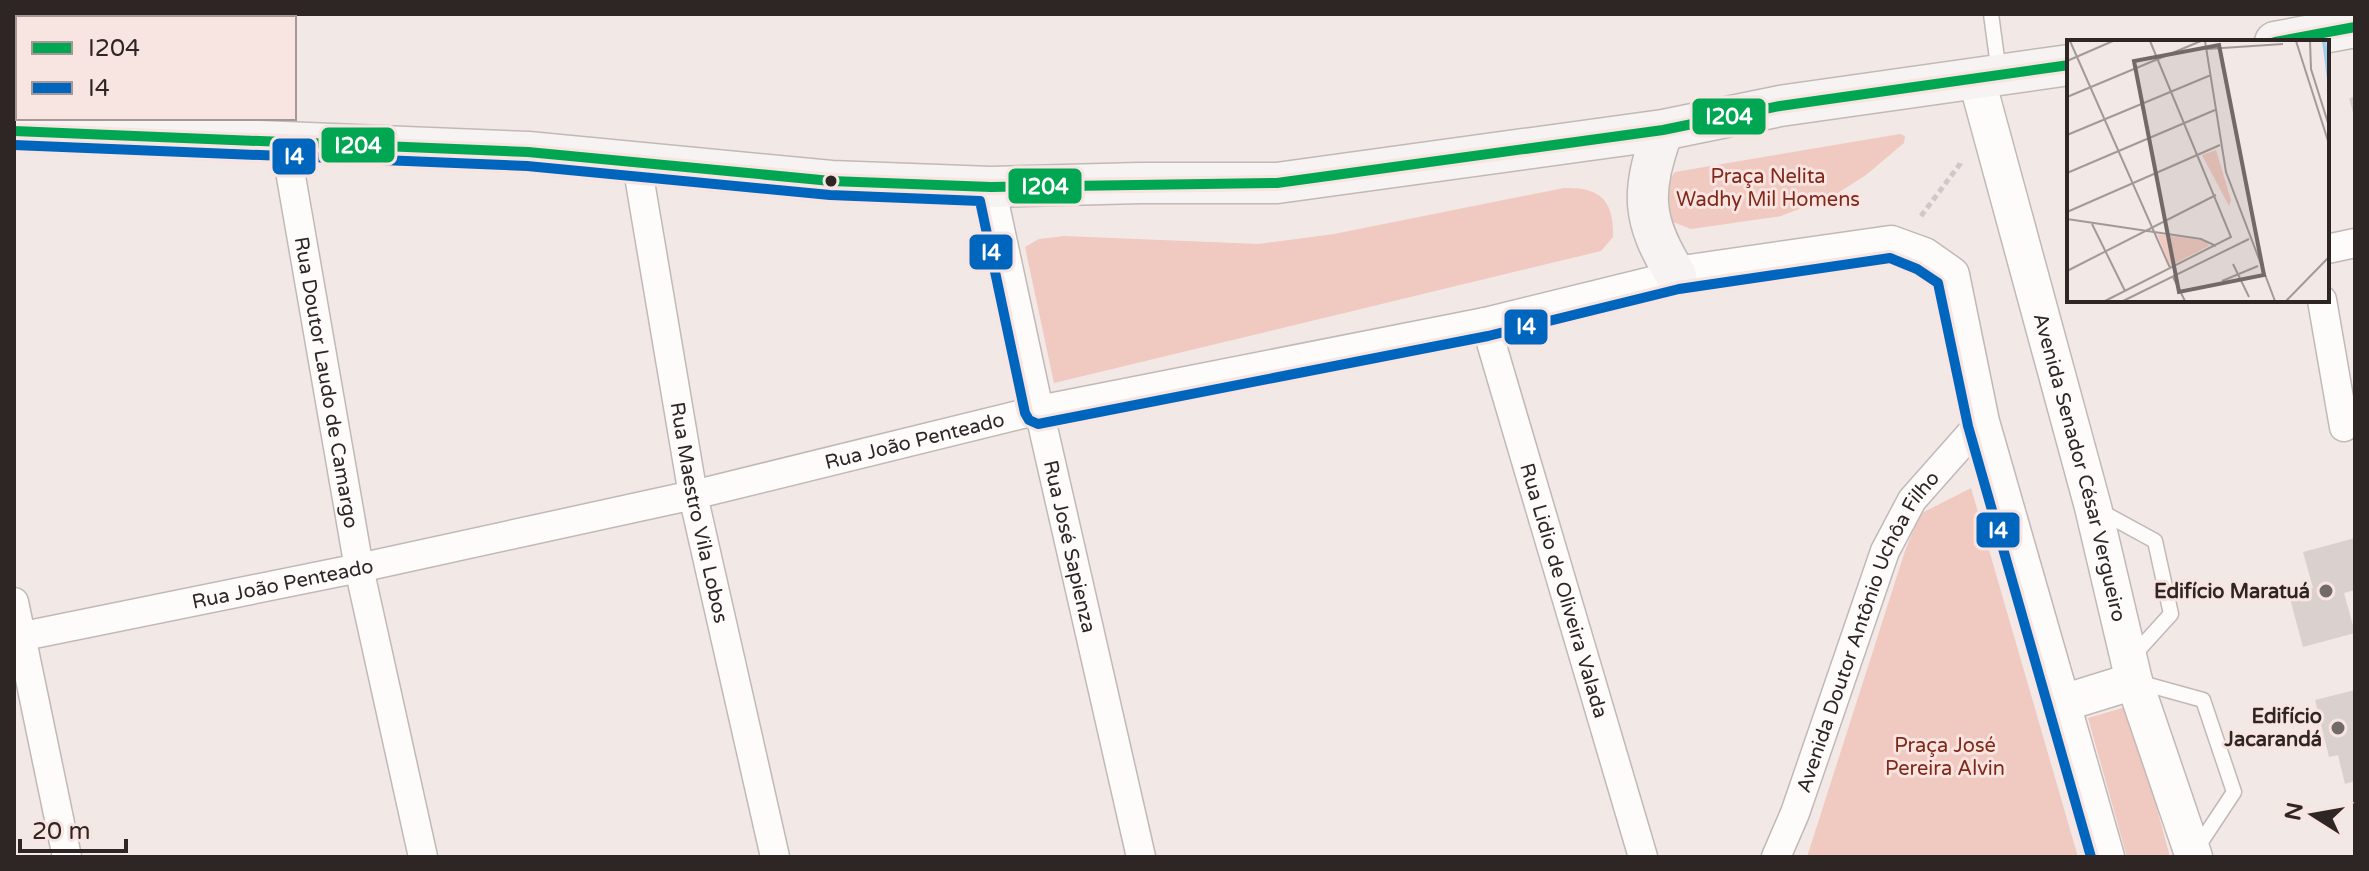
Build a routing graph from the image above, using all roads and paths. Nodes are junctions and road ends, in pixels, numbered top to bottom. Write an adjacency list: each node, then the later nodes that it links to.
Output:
1 (1991, 14): 5 (lane)
2 (2355, 27): 3 (main road)
3 (2286, 40)
4 (2067, 65): 5 (main road)
5 (1988, 75): 7 (main road); 22 (street, Avenida Senador César Vergueiro)
6 (20, 126): 8 (main road)
7 (1663, 130): 11 (main road); 15 (main road)
8 (285, 142): 10 (main road); 23 (street, Rua Doutor Laudo de Camargo)
9 (1962, 150): 13 (path)
10 (637, 164): 11 (main road); 21 (street, Rua Maestro Vila Lobos)
11 (991, 187): 18 (street, Rua José Sapienza)
12 (2355, 243): 14 (street)
13 (1891, 244): 15 (street, Rua João Penteado); 19 (street)
14 (2329, 249)
15 (1676, 275): 17 (street, Rua João Penteado)
16 (2322, 302): 20 (street)
17 (1485, 322): 18 (street, Rua João Penteado); 33 (street, Rua Lidio de Oliveira Valada)
18 (1039, 410): 21 (street, Rua João Penteado); 32 (street, Rua José Sapienza)
19 (1981, 422): 27 (street); 34 (street, Avenida Doutor Antônio Uchôa Filho)
20 (2344, 427)
21 (693, 495): 23 (street, Rua João Penteado); 31 (street, Rua Maestro Vila Lobos)
22 (2093, 507): 26 (street, Avenida Senador César Vergueiro); 26 (lane)
23 (359, 568): 25 (street, Rua João Penteado); 30 (street, Rua Doutor Laudo de Camargo)
24 (14, 602): 25 (street)
25 (18, 637): 29 (street)
26 (2132, 671): 27 (street); 28 (street, Avenida Senador César Vergueiro); 28 (lane)
27 (2063, 703): 35 (street)
28 (2193, 856)
29 (67, 857)
30 (423, 857)
31 (775, 857)
32 (1141, 857)
33 (1643, 857)
34 (1776, 857)
35 (2106, 857)

